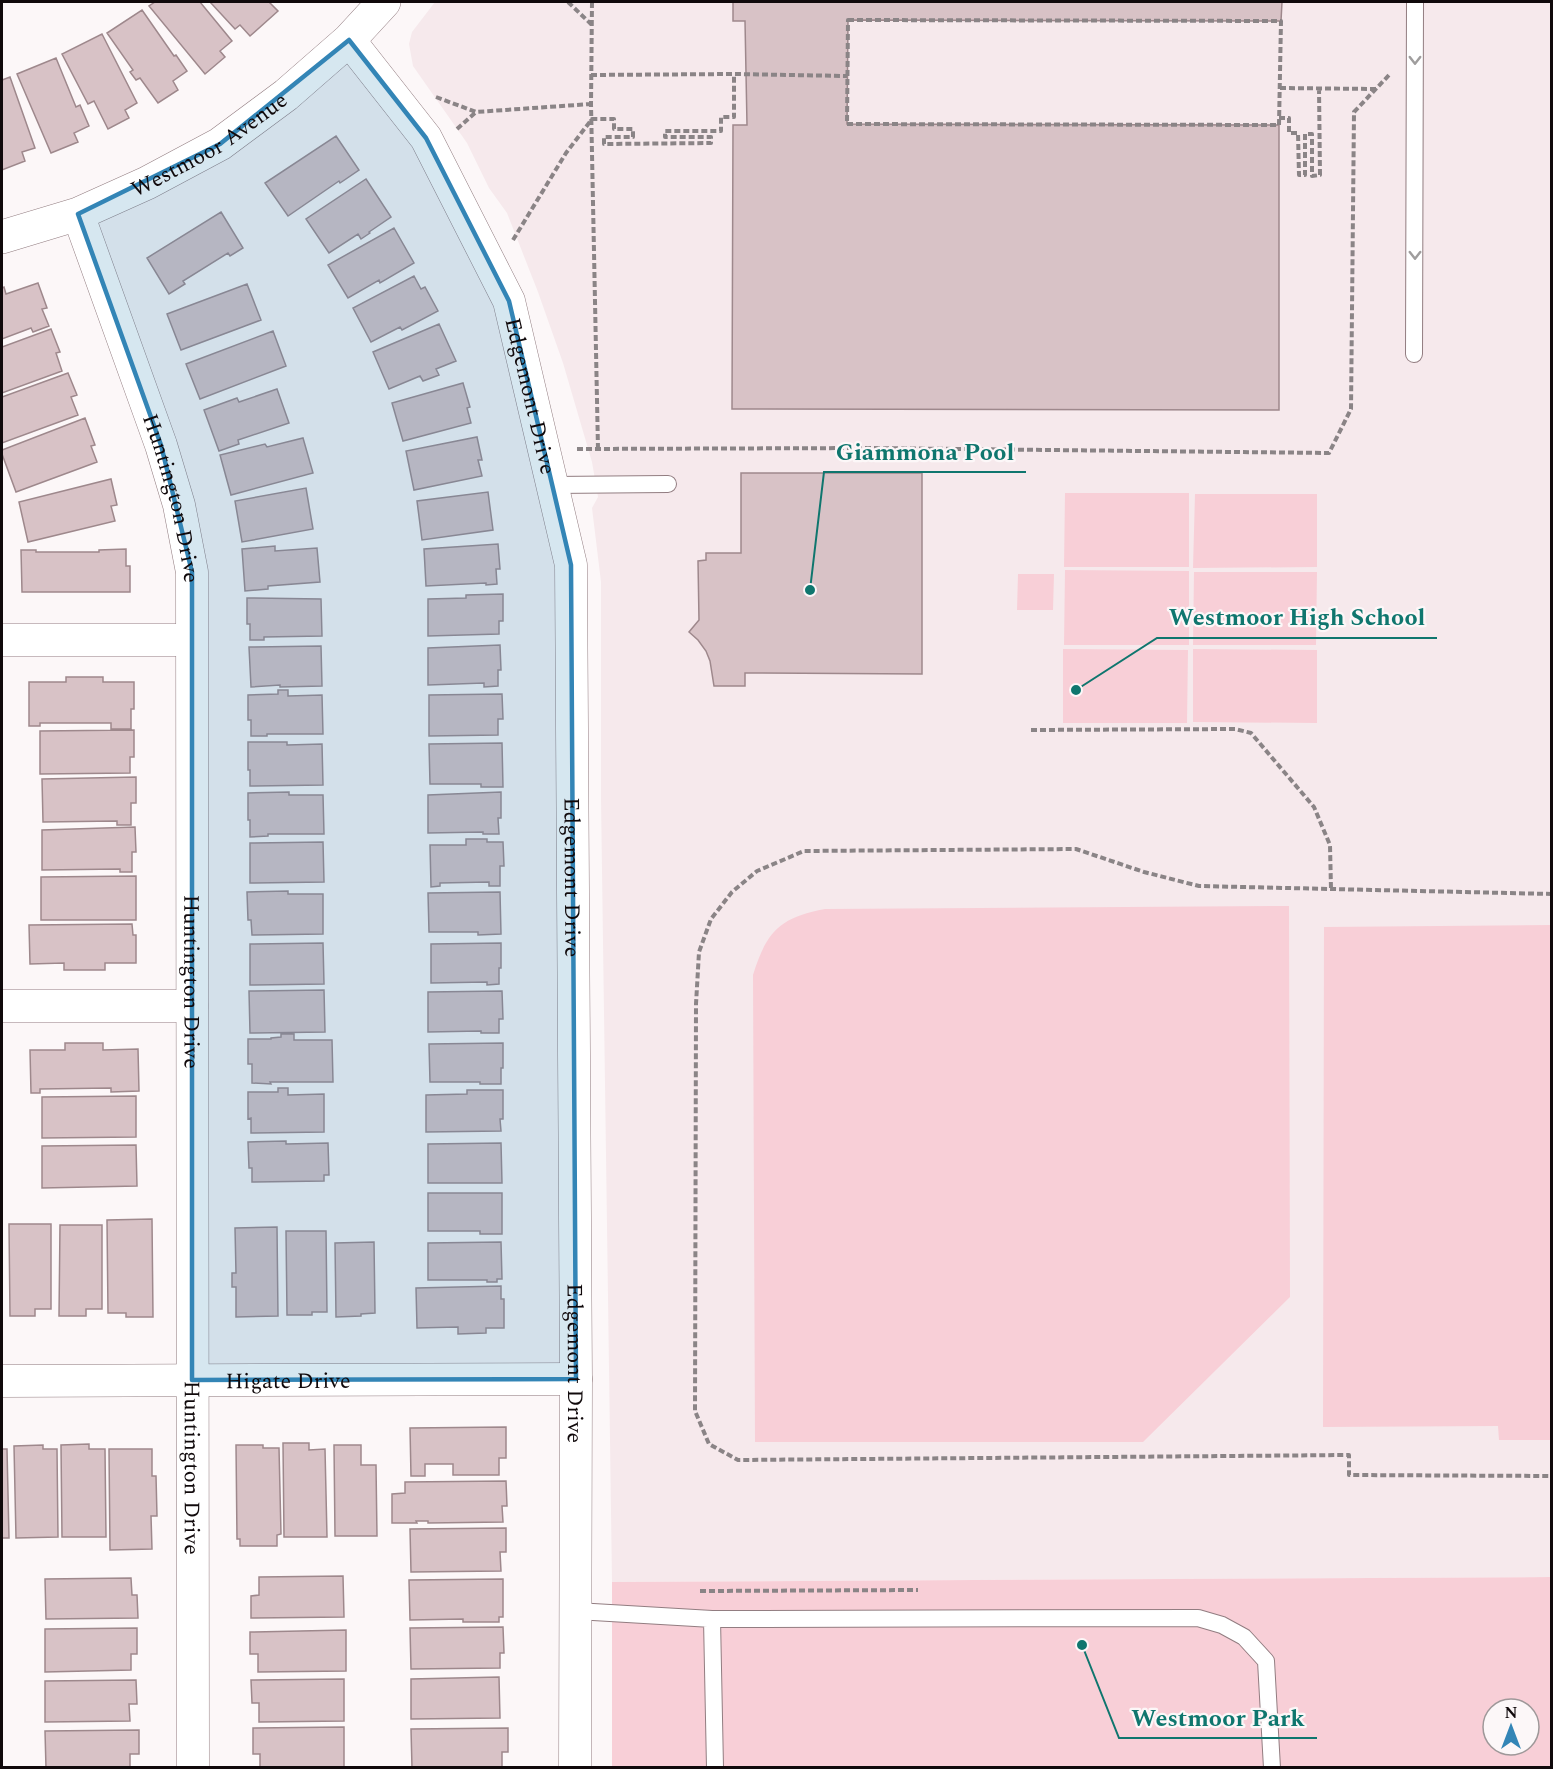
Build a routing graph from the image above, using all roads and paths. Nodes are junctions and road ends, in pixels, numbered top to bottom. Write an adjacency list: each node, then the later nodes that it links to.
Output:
1 (384, 2): 6 (street, Westmoor Avenue)
2 (568, 2): 5 (path)
3 (592, 2): 5 (path)
4 (1415, 2): 21 (lane, one-way to 21)
5 (591, 24): 9 (path)
6 (349, 40): 18 (street, Westmoor Avenue); 20 (street, Edgemont Drive)
7 (1390, 64): 13 (path)
8 (734, 74): 9 (path); 10 (path); 17 (path)
9 (591, 75): 14 (path)
10 (847, 76): 11 (path); 16 (path)
11 (1280, 88): 12 (path); 16 (path)
12 (1319, 88): 13 (path); 16 (path)
13 (1377, 89): 17 (path)
14 (591, 104): 15 (path); 17 (path)
15 (476, 112)
16 (1279, 118)
17 (592, 119): 20 (path)
18 (78, 214): 19 (street, Westmoor Avenue); 25 (street, Huntington Drive)
19 (2, 237)
20 (494, 271): 23 (street, Edgemont Drive)
21 (1414, 354)
22 (668, 484): 23 (lane)
23 (552, 485): 31 (street, Edgemont Drive)
24 (2, 640): 25 (street)
25 (191, 640): 30 (street, Huntington Drive)
26 (1031, 730): 27 (path)
27 (1331, 889): 28 (path); 34 (path)
28 (1551, 894)
29 (2, 1006): 30 (street)
30 (192, 1006): 32 (street, Huntington Drive)
31 (576, 1379): 32 (street, Higate Drive); 37 (street, Edgemont Drive)
32 (192, 1380): 33 (street, Higate Drive); 39 (street, Huntington Drive)
33 (2, 1381)
34 (1551, 1476)
35 (801, 1590): 36 (path)
36 (918, 1590)
37 (576, 1611): 38 (lane); 40 (street, Edgemont Drive)
38 (712, 1619): 41 (lane); 42 (lane)
39 (193, 1767)
40 (575, 1767)
41 (715, 1767)
42 (1272, 1767)
43 (1358, 1767): 44 (path)
44 (1545, 1767)

